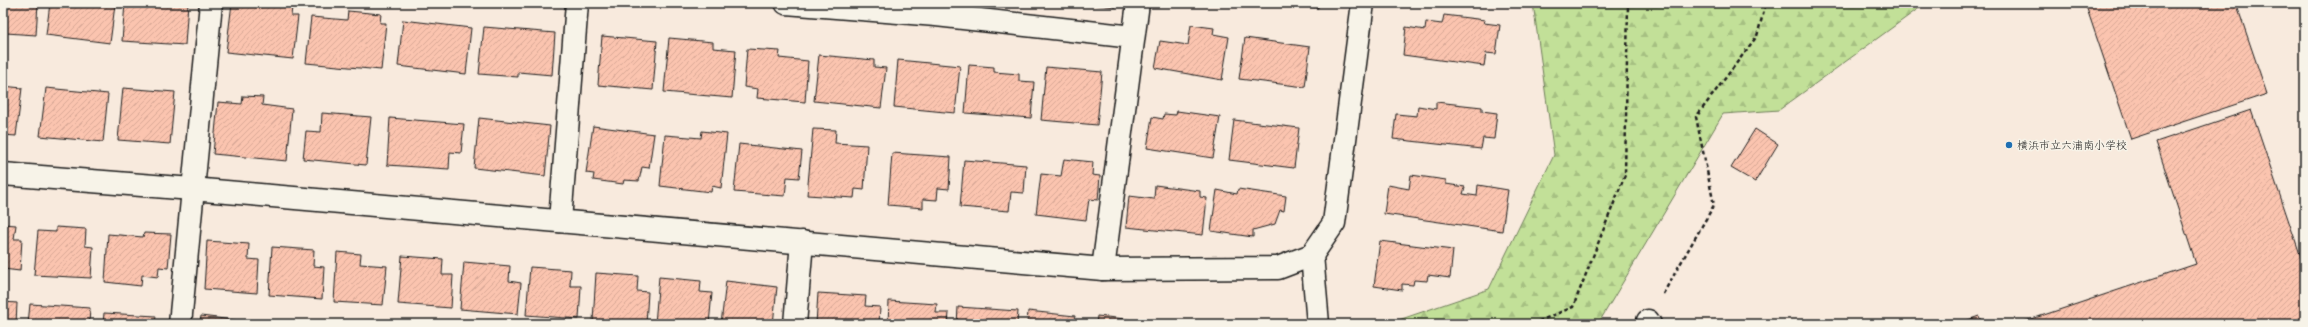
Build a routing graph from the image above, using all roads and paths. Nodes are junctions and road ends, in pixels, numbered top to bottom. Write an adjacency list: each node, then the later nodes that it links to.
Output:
1 (211, 3): 11 (street)
2 (577, 3): 12 (street)
3 (786, 3): 8 (street)
4 (1138, 3): 9 (street)
5 (1363, 3): 14 (street)
6 (1628, 3): 20 (path)
7 (1766, 3): 16 (path)
8 (937, 9): 9 (street)
9 (1133, 37): 15 (street)
10 (3, 174): 11 (street)
11 (192, 189): 12 (street); 17 (street)
12 (560, 221): 13 (street)
13 (802, 242): 15 (street); 18 (street)
14 (1312, 255): 15 (street); 19 (street)
15 (1103, 269)
16 (1649, 322)
17 (180, 324)
18 (795, 324)
19 (1318, 324)
20 (1532, 324)

